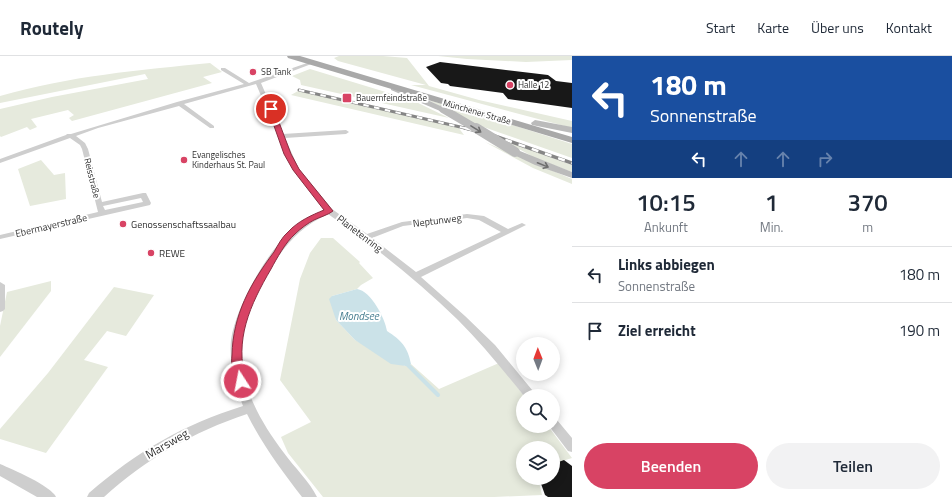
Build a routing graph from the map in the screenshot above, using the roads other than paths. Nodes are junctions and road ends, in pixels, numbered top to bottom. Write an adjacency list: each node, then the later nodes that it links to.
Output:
1 (291, 56): 2 (main road, Münchener Straße)
2 (313, 60): 4 (street); 6 (main road, Münchener Straße); 8 (main road, Münchener Straße)
3 (223, 69): 5 (street)
4 (258, 82): 5 (street); 14 (street)
5 (249, 85): 7 (street)
6 (388, 86): 15 (main road, Münchener Straße); 17 (main road, one-way to 17, bridge)
7 (178, 103): 9 (street); 13 (street)
8 (535, 123): 10 (main road); 12 (main road, Münchener Straße)
9 (212, 127)
10 (572, 130)
11 (346, 132): 14 (street)
12 (572, 133)
13 (69, 135): 16 (street); 18 (street, Reisstraße)
14 (281, 136): 19 (street)
15 (572, 140)
16 (0, 161)
17 (572, 175)
18 (100, 209): 18 (street); 22 (street, Ebermayerstraße)
19 (329, 211): 23 (street, Planetenring); 28 (street, Planetenring)
20 (522, 225): 21 (street)
21 (506, 231): 23 (street, Neptunweg); 24 (street)
22 (0, 237)
23 (366, 237): 24 (street, Planetenring)
24 (416, 276): 27 (street, Planetenring)
25 (0, 285): 26 (street)
26 (0, 309)
27 (525, 389)
28 (249, 408): 33 (street, Marsweg); 34 (street, Planetenring)
29 (560, 432): 30 (street)
30 (572, 447)
31 (0, 470): 32 (street)
32 (49, 497)
33 (94, 497)
34 (310, 497)

